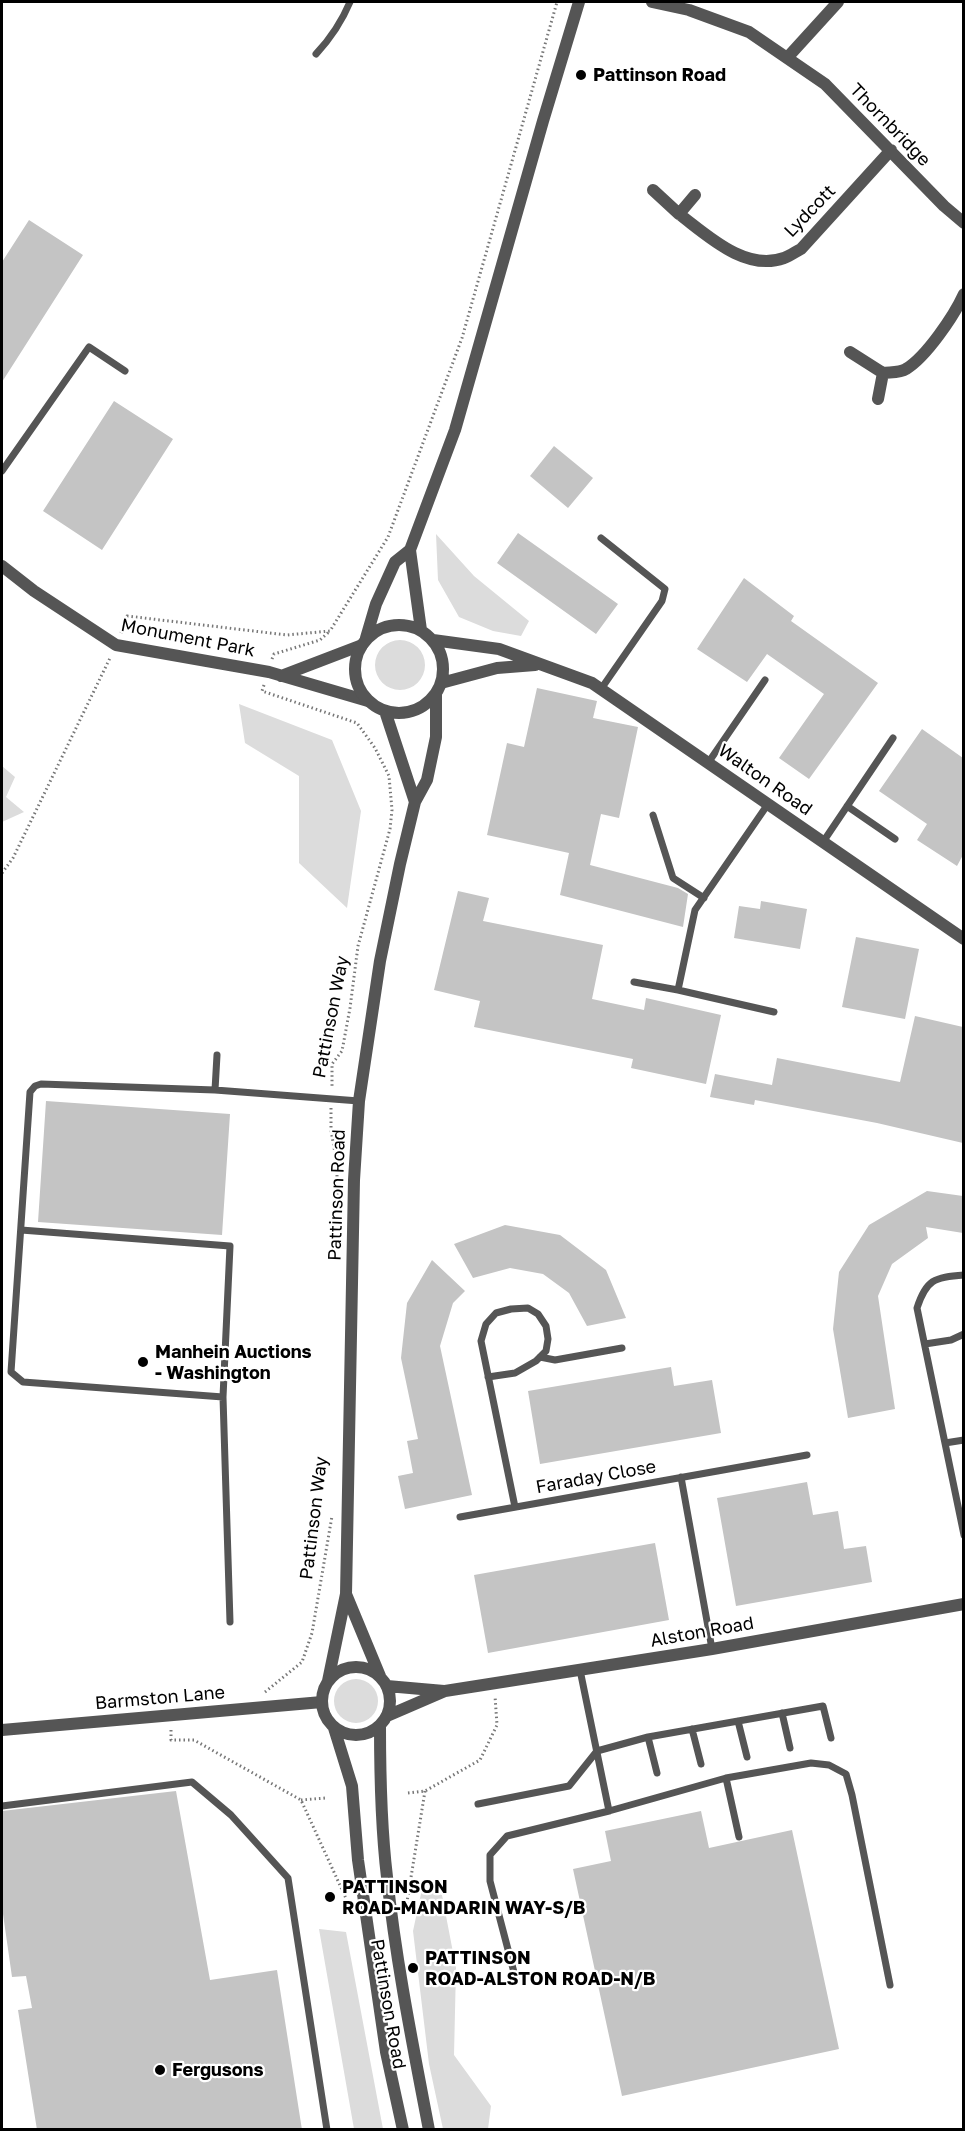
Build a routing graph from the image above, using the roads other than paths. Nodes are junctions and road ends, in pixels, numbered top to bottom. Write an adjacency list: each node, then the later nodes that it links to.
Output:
1 (350, 2): 6 (lane)
2 (579, 2): 20 (street)
3 (652, 2): 5 (street, Thornbridge)
4 (838, 2): 7 (street)
5 (690, 6): 7 (street, Thornbridge)
6 (316, 54)
7 (788, 58): 8 (street, Thornbridge)
8 (891, 150): 11 (street, Lydcott); 12 (street, Thornbridge)
9 (653, 190): 11 (street, Lydcott)
10 (695, 195): 11 (street)
11 (679, 214)
12 (963, 223)
13 (963, 294): 16 (street)
14 (850, 352): 16 (street)
15 (124, 371): 18 (lane)
16 (883, 373): 17 (street)
17 (878, 399)
18 (2, 471)
19 (602, 538): 29 (lane)
20 (410, 550): 22 (street); 24 (street)
21 (2, 566): 26 (street, Monument Park)
22 (422, 630): 23 (street); 24 (street)
23 (433, 640): 25 (street, Walton Road); 28 (street)
24 (364, 642): 26 (street); 30 (street)
25 (539, 665): 28 (street, Walton Road); 29 (street, Walton Road)
26 (281, 676): 30 (street, Monument Park)
27 (765, 680): 33 (lane)
28 (439, 688): 31 (street); 34 (street, Pattinson Road)
29 (601, 689): 33 (street, Walton Road)
30 (369, 701): 31 (street)
31 (385, 711): 34 (street)
32 (893, 738): 36 (lane)
33 (708, 763): 35 (street, Walton Road)
34 (415, 802): 47 (street, Pattinson Road)
35 (768, 804): 39 (street, Walton Road); 40 (lane)
36 (847, 806): 38 (lane); 39 (lane)
37 (653, 815): 40 (lane)
38 (896, 839)
39 (823, 842): 41 (street, Walton Road)
40 (704, 898): 43 (lane)
41 (963, 939)
42 (634, 982): 43 (lane)
43 (678, 990): 44 (lane)
44 (774, 1011)
45 (216, 1055): 46 (lane)
46 (216, 1090): 47 (lane); 48 (lane)
47 (359, 1101): 63 (street, Pattinson Road)
48 (21, 1230): 55 (lane); 55 (lane)
49 (963, 1275): 51 (lane)
50 (963, 1334): 51 (lane)
51 (925, 1344): 57 (lane)
52 (622, 1348): 53 (lane)
53 (540, 1357): 54 (lane); 54 (lane, Faraday Close)
54 (488, 1377): 60 (lane, Faraday Close)
55 (223, 1397): 65 (lane)
56 (963, 1440): 57 (lane)
57 (945, 1443): 62 (lane)
58 (807, 1455): 59 (lane, Faraday Close)
59 (681, 1477): 60 (lane, Faraday Close); 66 (lane, Faraday Close)
60 (515, 1507): 61 (lane, Faraday Close)
61 (460, 1517)
62 (963, 1535)
63 (346, 1594): 68 (street, Pattinson Road); 69 (street, Pattinson Road)
64 (963, 1604): 66 (street, Alston Road)
65 (230, 1622)
66 (712, 1649): 67 (street, Alston Road)
67 (580, 1670): 70 (street, Alston Road); 81 (lane)
68 (328, 1681): 69 (street); 71 (street)
69 (383, 1681): 70 (street, Alston Road); 73 (street)
70 (445, 1691): 73 (street, Alston Road)
71 (322, 1702): 75 (street); 77 (street, Barmston Lane)
72 (782, 1713): 74 (lane); 79 (lane); 80 (lane)
73 (384, 1721): 75 (street); 94 (street, Pattinson Road)
74 (738, 1721): 76 (lane); 82 (lane)
75 (334, 1728): 93 (street, Pattinson Road)
76 (692, 1729): 78 (lane); 83 (lane)
77 (2, 1730)
78 (648, 1737): 81 (lane); 84 (lane)
79 (831, 1738)
80 (790, 1748)
81 (597, 1751): 86 (lane); 88 (lane)
82 (747, 1757)
83 (701, 1764)
84 (657, 1773)
85 (726, 1778): 88 (lane); 89 (lane); 91 (lane)
86 (478, 1804)
87 (2, 1806): 92 (lane)
88 (609, 1811): 90 (lane)
89 (739, 1837)
90 (516, 1980)
91 (890, 1985)
92 (327, 2130)
93 (403, 2130)
94 (429, 2130)

